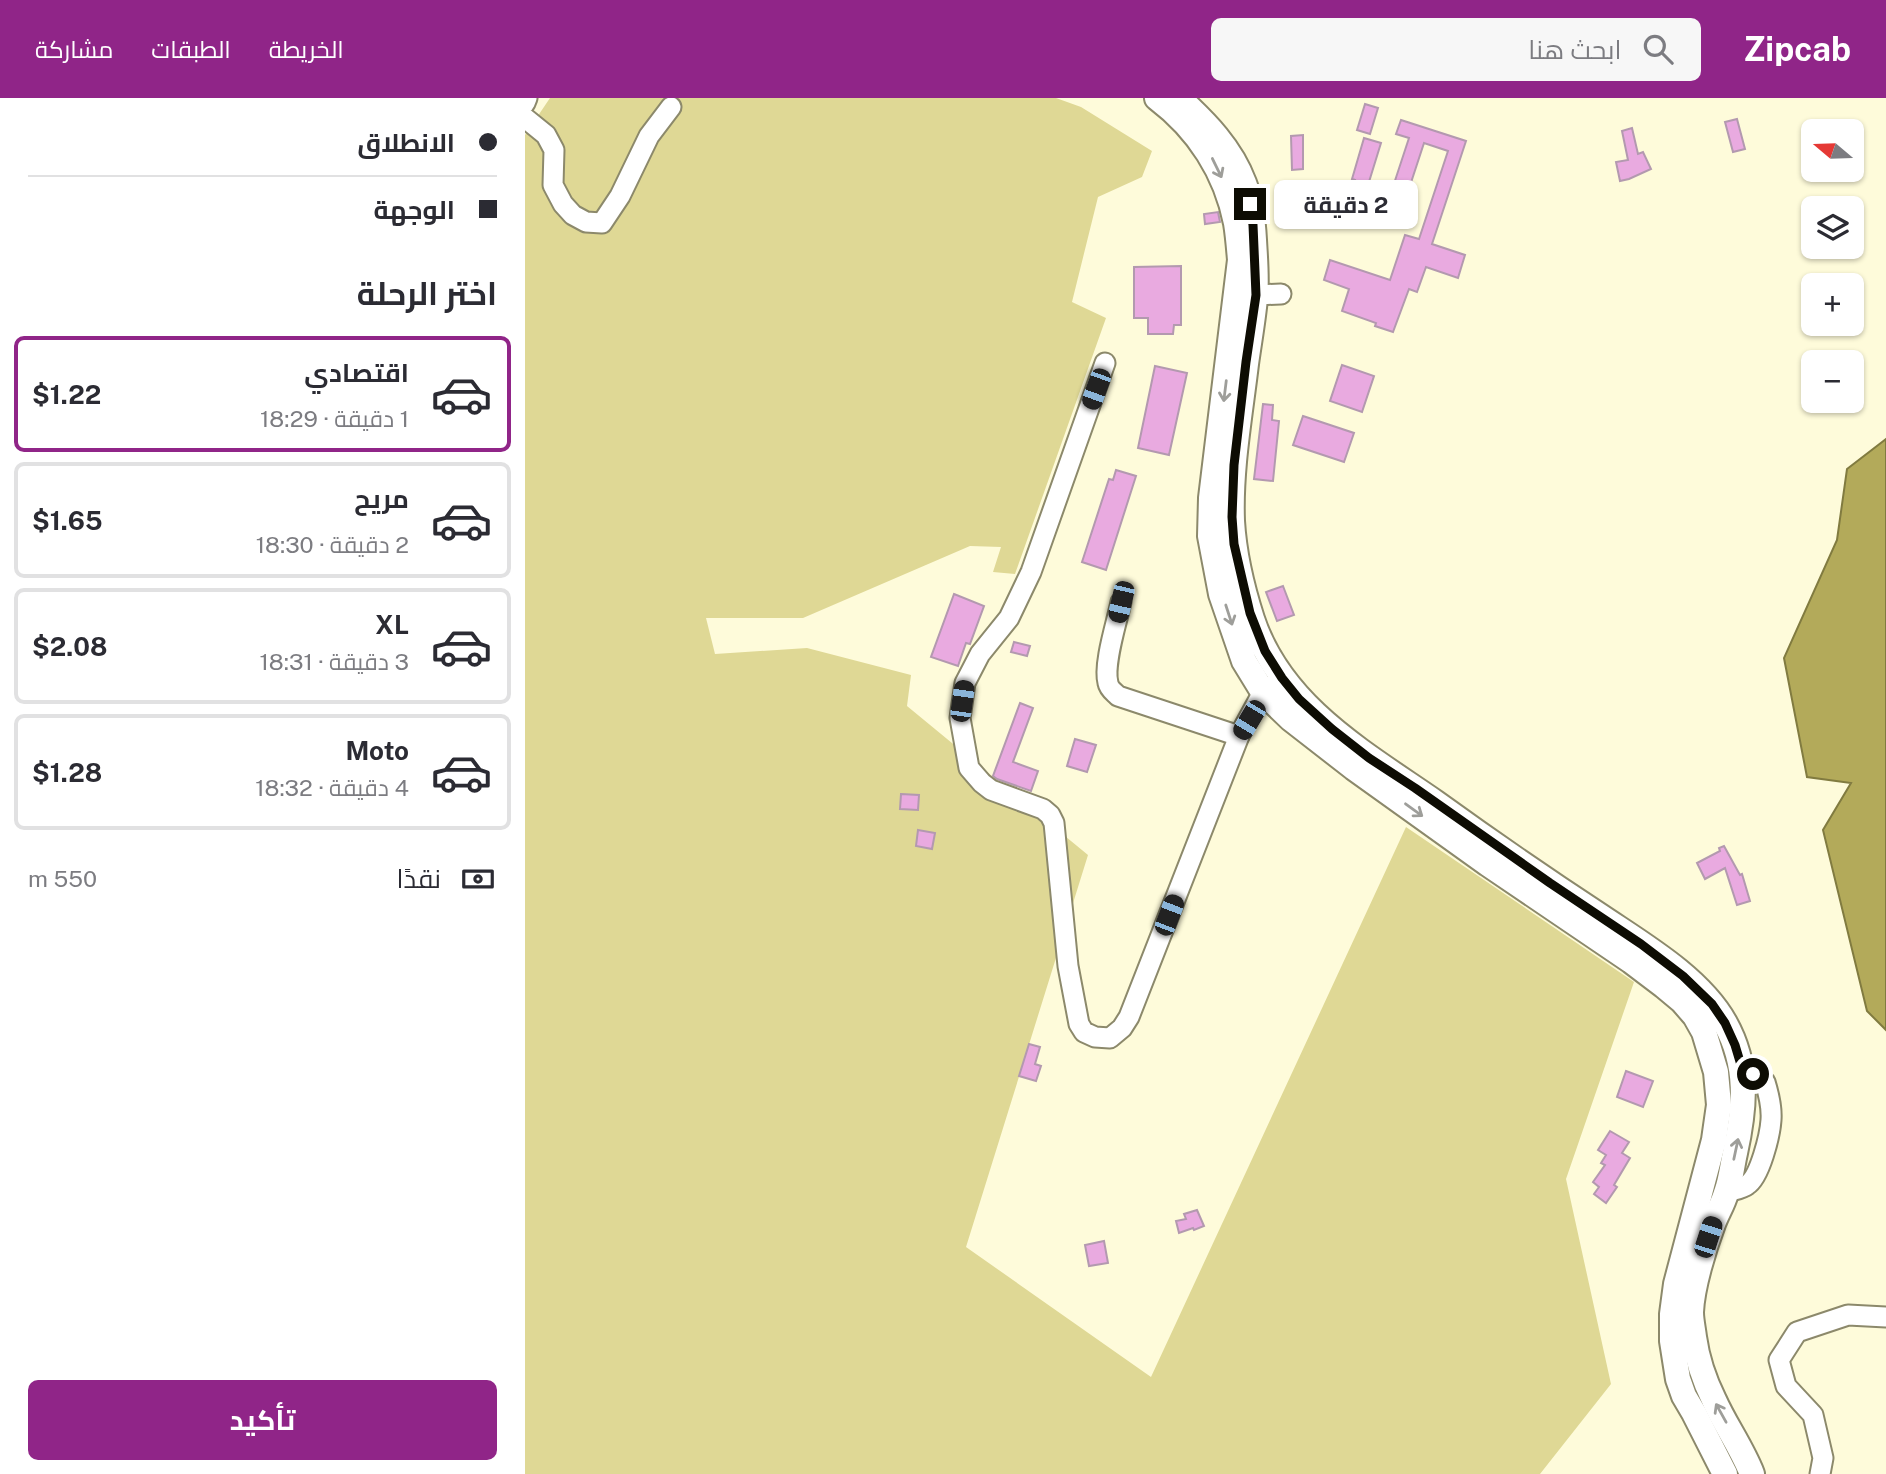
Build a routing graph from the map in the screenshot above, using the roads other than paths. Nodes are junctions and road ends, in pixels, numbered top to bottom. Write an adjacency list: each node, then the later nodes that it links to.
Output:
1 (527, 98): 4 (street)
2 (1157, 98): 7 (main road, one-way to 7)
3 (1179, 98): 7 (main road)
4 (525, 103)
5 (671, 107): 6 (street)
6 (525, 118)
7 (1246, 293): 8 (street); 11 (main road)
8 (1281, 294)
9 (1105, 363): 12 (street)
10 (1121, 602): 12 (street)
11 (1273, 685): 12 (street); 14 (main road, one-way to 14); 15 (main road, one-way to 11)
12 (1240, 736)
13 (1886, 1317): 16 (street)
14 (1725, 1474)
15 (1752, 1474)
16 (1820, 1474)

